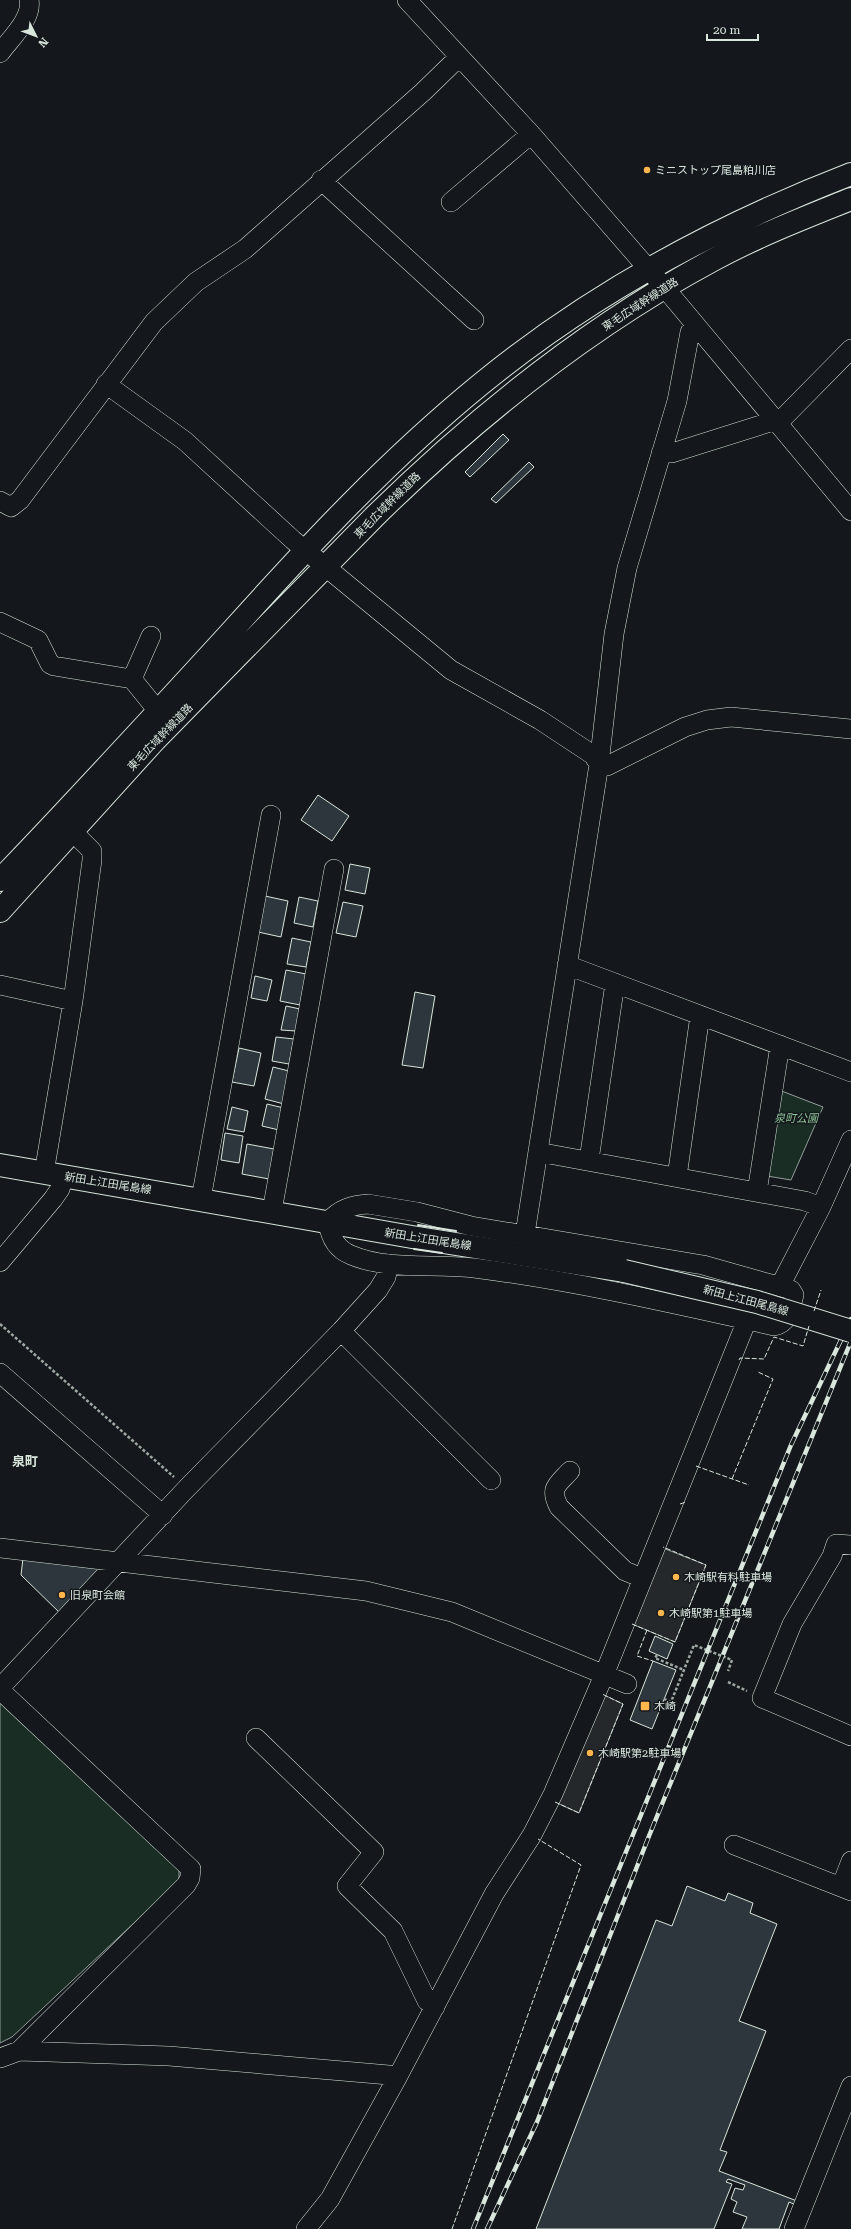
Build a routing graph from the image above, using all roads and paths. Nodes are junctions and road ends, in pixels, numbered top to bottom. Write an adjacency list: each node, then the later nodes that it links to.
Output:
1 (30, 0): 3 (street)
2 (407, 0): 4 (street)
3 (0, 53)
4 (459, 57): 5 (street); 7 (street)
5 (531, 134): 9 (street); 10 (street)
6 (851, 174): 10 (main road, 東毛広域幹線道路)
7 (321, 180): 12 (street); 15 (street)
8 (851, 199): 11 (main road, 東毛広域幹線道路)
9 (451, 202)
10 (648, 270): 11 (street); 20 (main road, 東毛広域幹線道路)
11 (664, 287): 13 (street); 21 (main road, 東毛広域幹線道路)
12 (474, 320)
13 (696, 326): 16 (street); 17 (street)
14 (851, 349): 16 (street)
15 (106, 384): 18 (street); 20 (street)
16 (774, 420): 17 (street); 19 (street)
17 (661, 453): 28 (street)
18 (0, 501)
19 (851, 511)
20 (305, 550): 21 (street); 23 (main road, 東毛広域幹線道路)
21 (325, 567): 23 (main road); 28 (street); 30 (main road, 東毛広域幹線道路)
22 (0, 622): 25 (street)
23 (229, 633): 26 (main road, 東毛広域幹線道路)
24 (151, 636): 25 (street)
25 (132, 680): 26 (street)
26 (158, 711): 32 (main road, 東毛広域幹線道路)
27 (851, 728): 28 (street)
28 (599, 764): 34 (street)
29 (271, 815): 48 (street)
30 (72, 831): 33 (main road, 東毛広域幹線道路); 37 (street)
31 (334, 869): 50 (street)
32 (0, 880)
33 (0, 911)
34 (567, 965): 35 (street); 42 (street)
35 (615, 983): 38 (street); 43 (street)
36 (0, 985): 37 (street)
37 (73, 1001): 45 (street)
38 (700, 1015): 39 (street); 46 (street)
39 (780, 1045): 40 (street); 47 (street)
40 (851, 1072)
41 (851, 1140): 49 (street)
42 (538, 1152): 43 (street); 52 (street)
43 (589, 1160): 46 (street)
44 (0, 1165): 45 (main road, 新田上江田尾島線)
45 (54, 1174): 48 (main road, 新田上江田尾島線); 53 (street)
46 (677, 1178): 47 (street)
47 (757, 1192): 49 (street)
48 (200, 1199): 50 (main road, 新田上江田尾島線)
49 (821, 1207): 55 (street)
50 (272, 1211): 51 (main road, 新田上江田尾島線)
51 (328, 1222): 52 (street); 54 (street); 59 (main road, 新田上江田尾島線, bridge)
52 (525, 1234): 55 (street)
53 (0, 1262)
54 (390, 1264): 56 (street); 58 (street)
55 (780, 1286): 56 (street)
56 (747, 1320): 68 (street)
57 (0, 1324): 63 (path)
58 (341, 1331): 62 (street); 63 (street)
59 (851, 1331)
60 (0, 1373): 64 (street)
61 (570, 1471): 68 (street)
62 (491, 1480)
63 (187, 1488): 64 (street)
64 (163, 1515): 67 (street)
65 (851, 1545): 76 (street)
66 (0, 1548): 67 (street)
67 (119, 1562): 72 (street); 74 (street)
68 (642, 1578): 72 (street)
69 (657, 1655): 70 (path)
70 (684, 1670): 71 (path); 75 (path)
71 (728, 1671)
72 (604, 1675): 73 (street); 81 (street)
73 (627, 1684)
74 (0, 1689): 82 (street)
75 (664, 1699)
76 (851, 1736)
77 (256, 1738): 81 (street)
78 (734, 1845): 80 (street)
79 (851, 1861): 80 (street)
80 (846, 1889)
81 (435, 2007): 84 (street)
82 (19, 2051): 83 (street); 84 (street)
83 (0, 2058)
84 (398, 2078): 86 (street)
85 (851, 2086): 87 (street)
86 (306, 2229)
87 (794, 2229)

